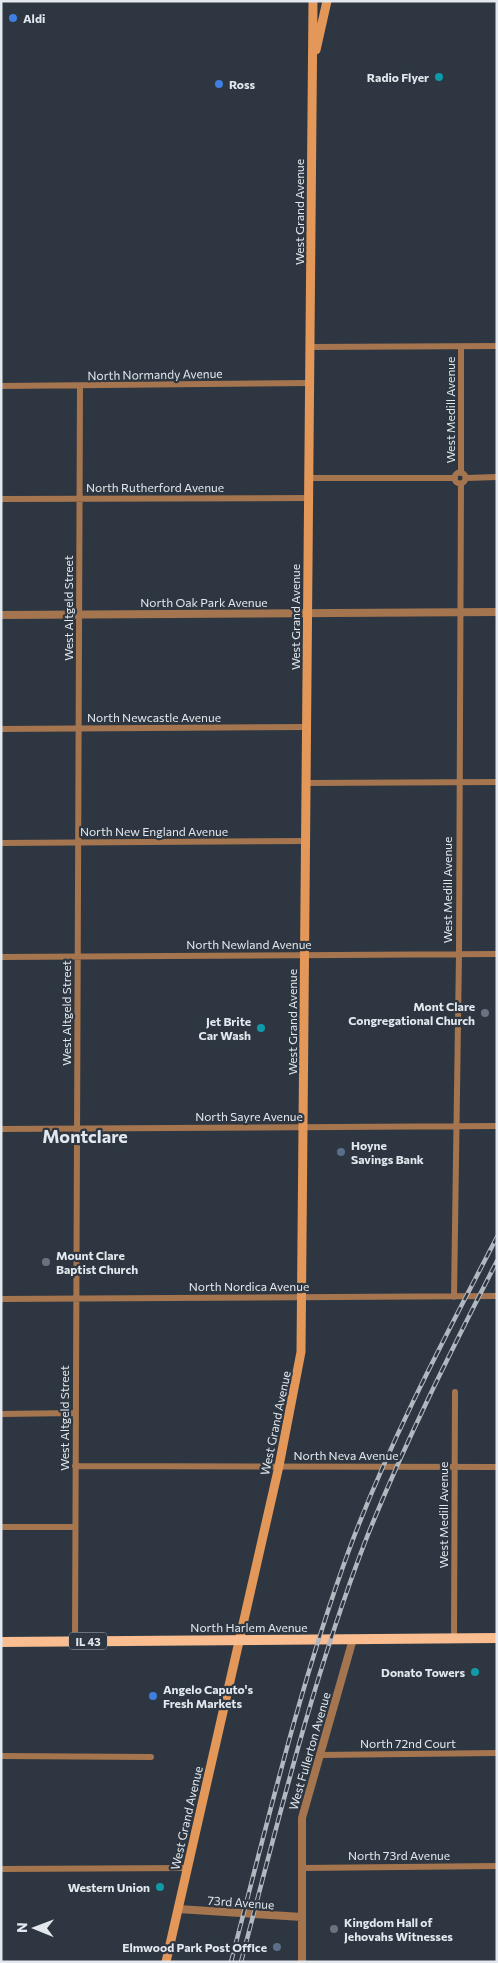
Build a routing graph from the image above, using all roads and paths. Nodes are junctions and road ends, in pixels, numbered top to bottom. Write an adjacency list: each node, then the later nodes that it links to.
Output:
1 (312, 1): 3 (main road, West Grand Avenue)
2 (327, 1): 3 (main road, West Grand Avenue)
3 (312, 67): 6 (main road, West Grand Avenue)
4 (461, 346): 5 (street); 6 (street); 10 (street, West Medill Avenue)
5 (497, 346)
6 (310, 347): 7 (main road, West Grand Avenue)
7 (310, 383): 9 (street, North Normandy Avenue); 11 (main road, West Grand Avenue)
8 (1, 386): 9 (street, North Normandy Avenue)
9 (80, 386): 16 (street, West Altgeld Street)
10 (463, 475): 12 (street); 13 (street); 14 (street)
11 (309, 478): 12 (street); 15 (main road, West Grand Avenue)
12 (455, 478): 14 (street)
13 (497, 478)
14 (460, 484): 18 (street, West Medill Avenue)
15 (309, 498): 16 (street, North Rutherford Avenue); 20 (main road, West Grand Avenue)
16 (80, 499): 17 (street, North Rutherford Avenue); 21 (street, West Altgeld Street)
17 (1, 500)
18 (461, 612): 19 (street, North Oak Park Avenue); 20 (street, North Oak Park Avenue); 26 (street, West Medill Avenue)
19 (497, 612)
20 (308, 613): 21 (street, North Oak Park Avenue); 23 (main road, West Grand Avenue)
21 (79, 614): 22 (street, North Oak Park Avenue); 24 (street, West Altgeld Street)
22 (1, 615)
23 (307, 727): 24 (street, North Newcastle Avenue); 28 (main road, West Grand Avenue)
24 (79, 728): 25 (street, North Newcastle Avenue); 30 (street, West Altgeld Street)
25 (1, 729)
26 (459, 782): 27 (street); 28 (street); 32 (street, West Medill Avenue)
27 (497, 782)
28 (307, 783): 29 (main road, West Grand Avenue)
29 (306, 841): 30 (street, North New England Avenue); 34 (main road, West Grand Avenue)
30 (78, 842): 31 (street, North New England Avenue); 36 (street, West Altgeld Street)
31 (1, 843)
32 (459, 954): 33 (street, North Newland Avenue); 34 (street, North Newland Avenue); 37 (street, West Medill Avenue)
33 (497, 954)
34 (305, 955): 36 (street, North Newland Avenue); 39 (main road, West Grand Avenue)
35 (1, 957): 36 (street, North Newland Avenue)
36 (78, 957): 41 (street, West Altgeld Street)
37 (456, 1126): 38 (street, North Sayre Avenue); 39 (street, North Sayre Avenue); 42 (street, West Medill Avenue)
38 (497, 1126)
39 (304, 1127): 41 (street, North Sayre Avenue); 44 (main road, West Grand Avenue)
40 (1, 1129): 41 (street, North Sayre Avenue)
41 (77, 1129): 45 (street, West Altgeld Street)
42 (454, 1296): 43 (street, North Nordica Avenue); 44 (street, North Nordica Avenue)
43 (497, 1296)
44 (302, 1297): 45 (street, North Nordica Avenue); 51 (main road, West Grand Avenue)
45 (76, 1298): 46 (street, North Nordica Avenue); 48 (street, West Altgeld Street)
46 (1, 1299)
47 (455, 1392): 52 (street, West Medill Avenue)
48 (76, 1413): 49 (street); 50 (street, West Altgeld Street)
49 (1, 1414)
50 (75, 1466): 51 (street, North Neva Avenue); 55 (street, West Altgeld Street)
51 (279, 1466): 52 (street, North Neva Avenue); 59 (main road, West Grand Avenue)
52 (455, 1467): 53 (street, North Neva Avenue); 56 (street, West Medill Avenue)
53 (497, 1467)
54 (1, 1527): 55 (street)
55 (75, 1527): 60 (street, West Altgeld Street)
56 (454, 1638): 57 (main road, North Harlem Avenue / IL 43); 58 (main road, North Harlem Avenue / IL 43)
57 (497, 1638)
58 (353, 1639): 59 (main road, North Harlem Avenue / IL 43); 63 (street, West Fullerton Avenue)
59 (240, 1640): 60 (main road, North Harlem Avenue / IL 43); 67 (main road, West Grand Avenue)
60 (74, 1641): 61 (main road, North Harlem Avenue / IL 43)
61 (1, 1642)
62 (497, 1753): 63 (street, North 72nd Court)
63 (319, 1755): 68 (street, West Fullerton Avenue)
64 (1, 1756): 65 (street)
65 (151, 1757)
66 (497, 1866): 68 (street, North 73rd Avenue)
67 (187, 1868): 69 (street); 70 (main road, West Grand Avenue)
68 (302, 1868): 71 (street, West Fullerton Avenue)
69 (1, 1869)
70 (178, 1910): 71 (street, 73rd Avenue); 72 (main road, West Grand Avenue)
71 (302, 1917): 73 (street, West Fullerton Avenue)
72 (166, 1962)
73 (302, 1962)

